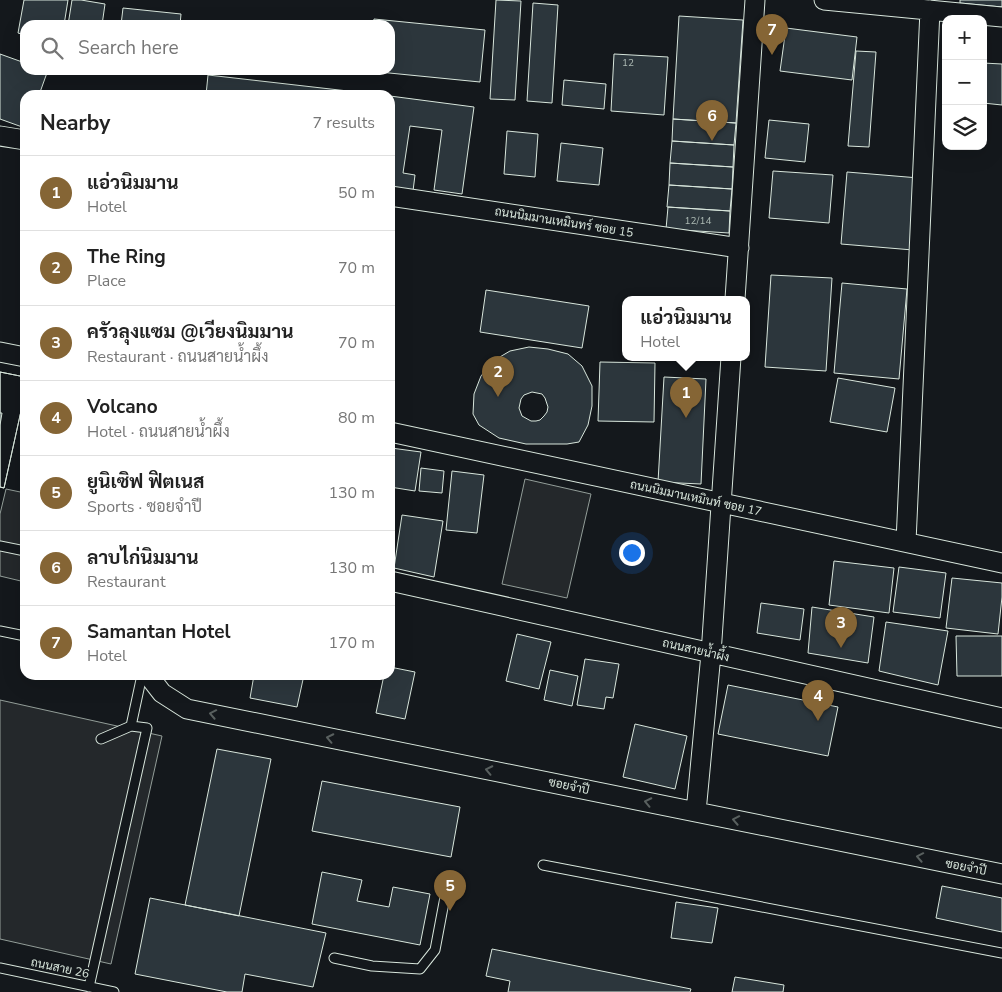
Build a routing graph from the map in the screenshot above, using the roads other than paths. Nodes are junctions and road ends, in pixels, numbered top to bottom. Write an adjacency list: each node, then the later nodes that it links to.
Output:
1 (756, 0): 8 (street)
2 (824, 0): 3 (street)
3 (930, 10): 4 (street); 15 (street)
4 (1002, 17)
5 (0, 136): 6 (street)
6 (20, 139)
7 (395, 197): 8 (street, ถนนนิมมานเหมินทร์ ซอย 15)
8 (739, 248): 9 (street)
9 (735, 296)
10 (0, 352): 11 (street)
11 (20, 356)
12 (731, 361): 14 (street)
13 (395, 433): 14 (street, ถนนนิมมานเหมินท์ ซอย 17)
14 (721, 503): 15 (street, ถนนนิมมานเหมินท์ ซอย 17); 22 (street)
15 (906, 542): 18 (street, ถนนนิมมานเหมินท์ ซอย 17)
16 (0, 546): 17 (lane)
17 (20, 550)
18 (1002, 563)
19 (395, 582): 22 (street, ถนนสายน้ำผึ้ง)
20 (0, 631): 21 (lane)
21 (20, 635)
22 (711, 654): 25 (street, ถนนสายน้ำผึ้ง); 28 (street)
23 (141, 680): 26 (lane)
24 (152, 680): 28 (street, ซอยจำปี, one-way to 24)
25 (1002, 718)
26 (131, 726): 27 (lane); 35 (lane)
27 (101, 739)
28 (696, 812): 30 (street, ซอยจำปี, one-way to 28)
29 (543, 865): 32 (lane)
30 (1002, 874)
31 (445, 897): 33 (lane)
32 (1002, 953)
33 (334, 958)
34 (0, 968): 35 (lane, ถนนสาย 26)
35 (89, 987): 36 (lane, ถนนสาย 26)
36 (114, 992)

